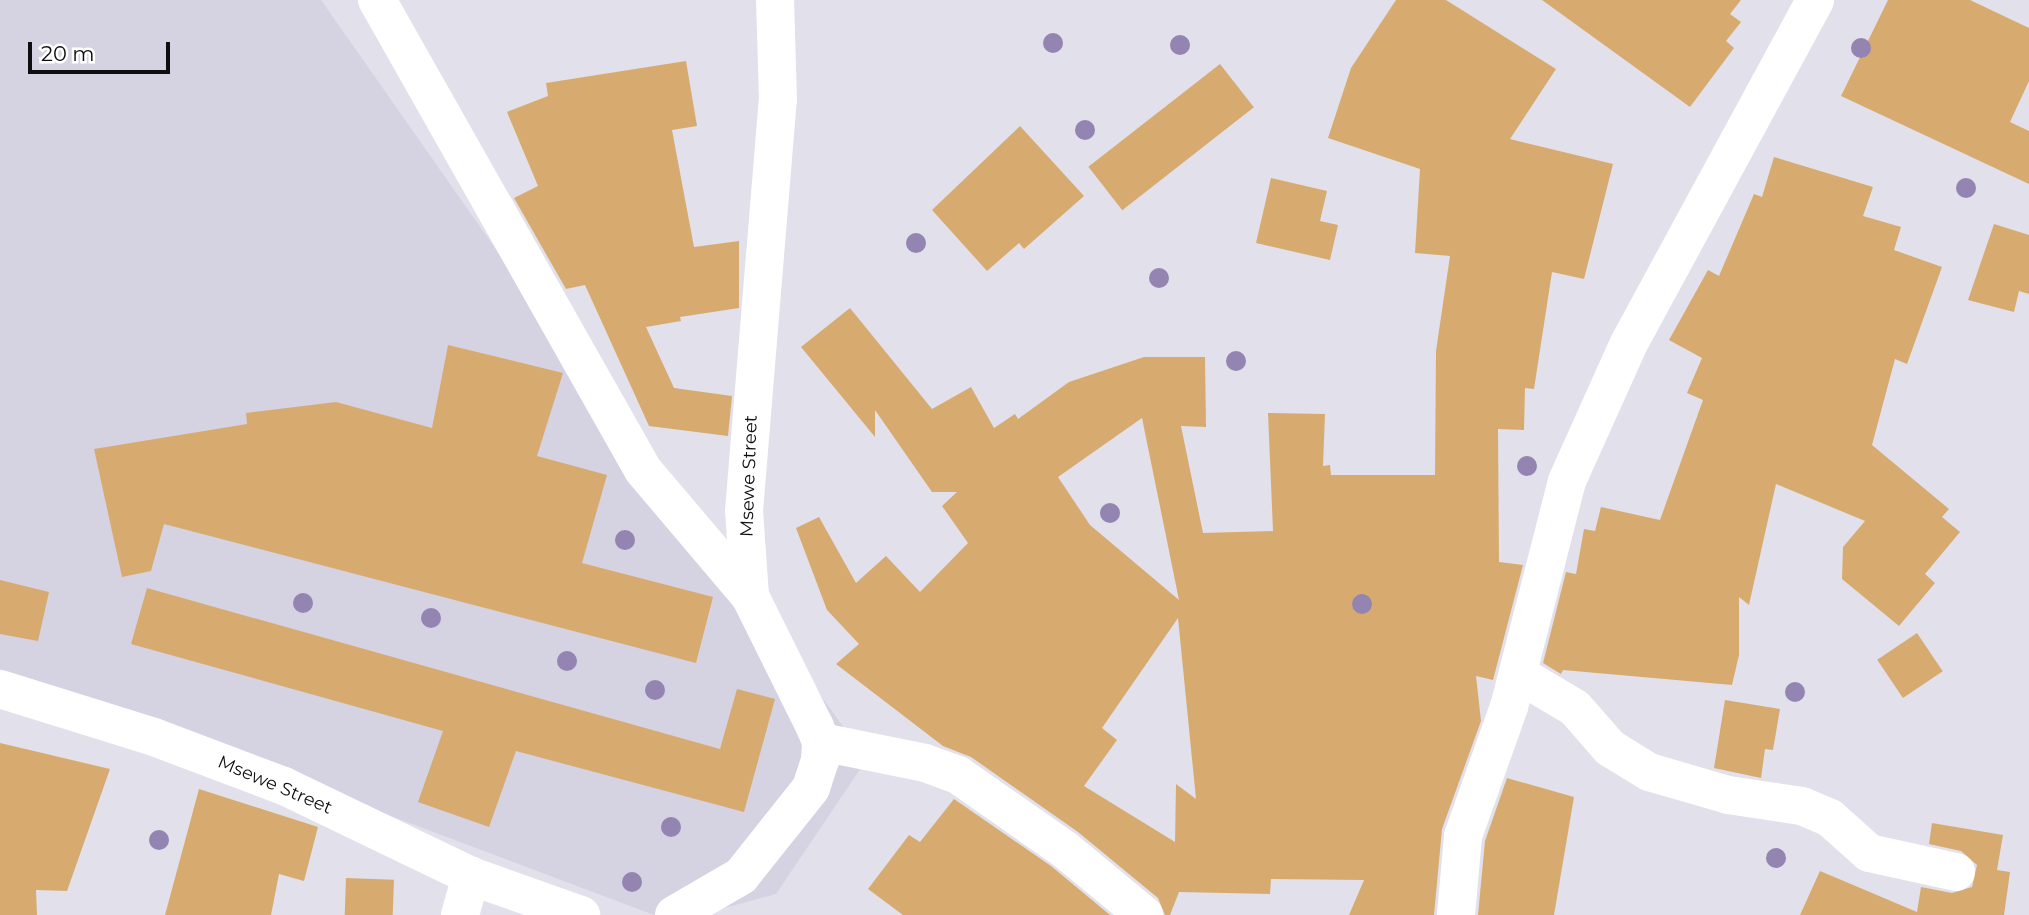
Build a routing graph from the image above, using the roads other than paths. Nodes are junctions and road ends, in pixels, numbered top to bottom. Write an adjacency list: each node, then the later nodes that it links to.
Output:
1 (377, 0): 4 (street)
2 (775, 0): 4 (street, Msewe Street)
3 (1815, 0): 5 (street)
4 (750, 596): 7 (street, Msewe Street)
5 (1518, 674): 8 (street); 14 (street)
6 (0, 689): 9 (street, Msewe Street)
7 (821, 742): 12 (street); 13 (street)
8 (1956, 872)
9 (471, 876): 10 (street); 11 (street, Msewe Street)
10 (460, 915)
11 (581, 915)
12 (674, 915)
13 (1144, 915)
14 (1455, 915)

